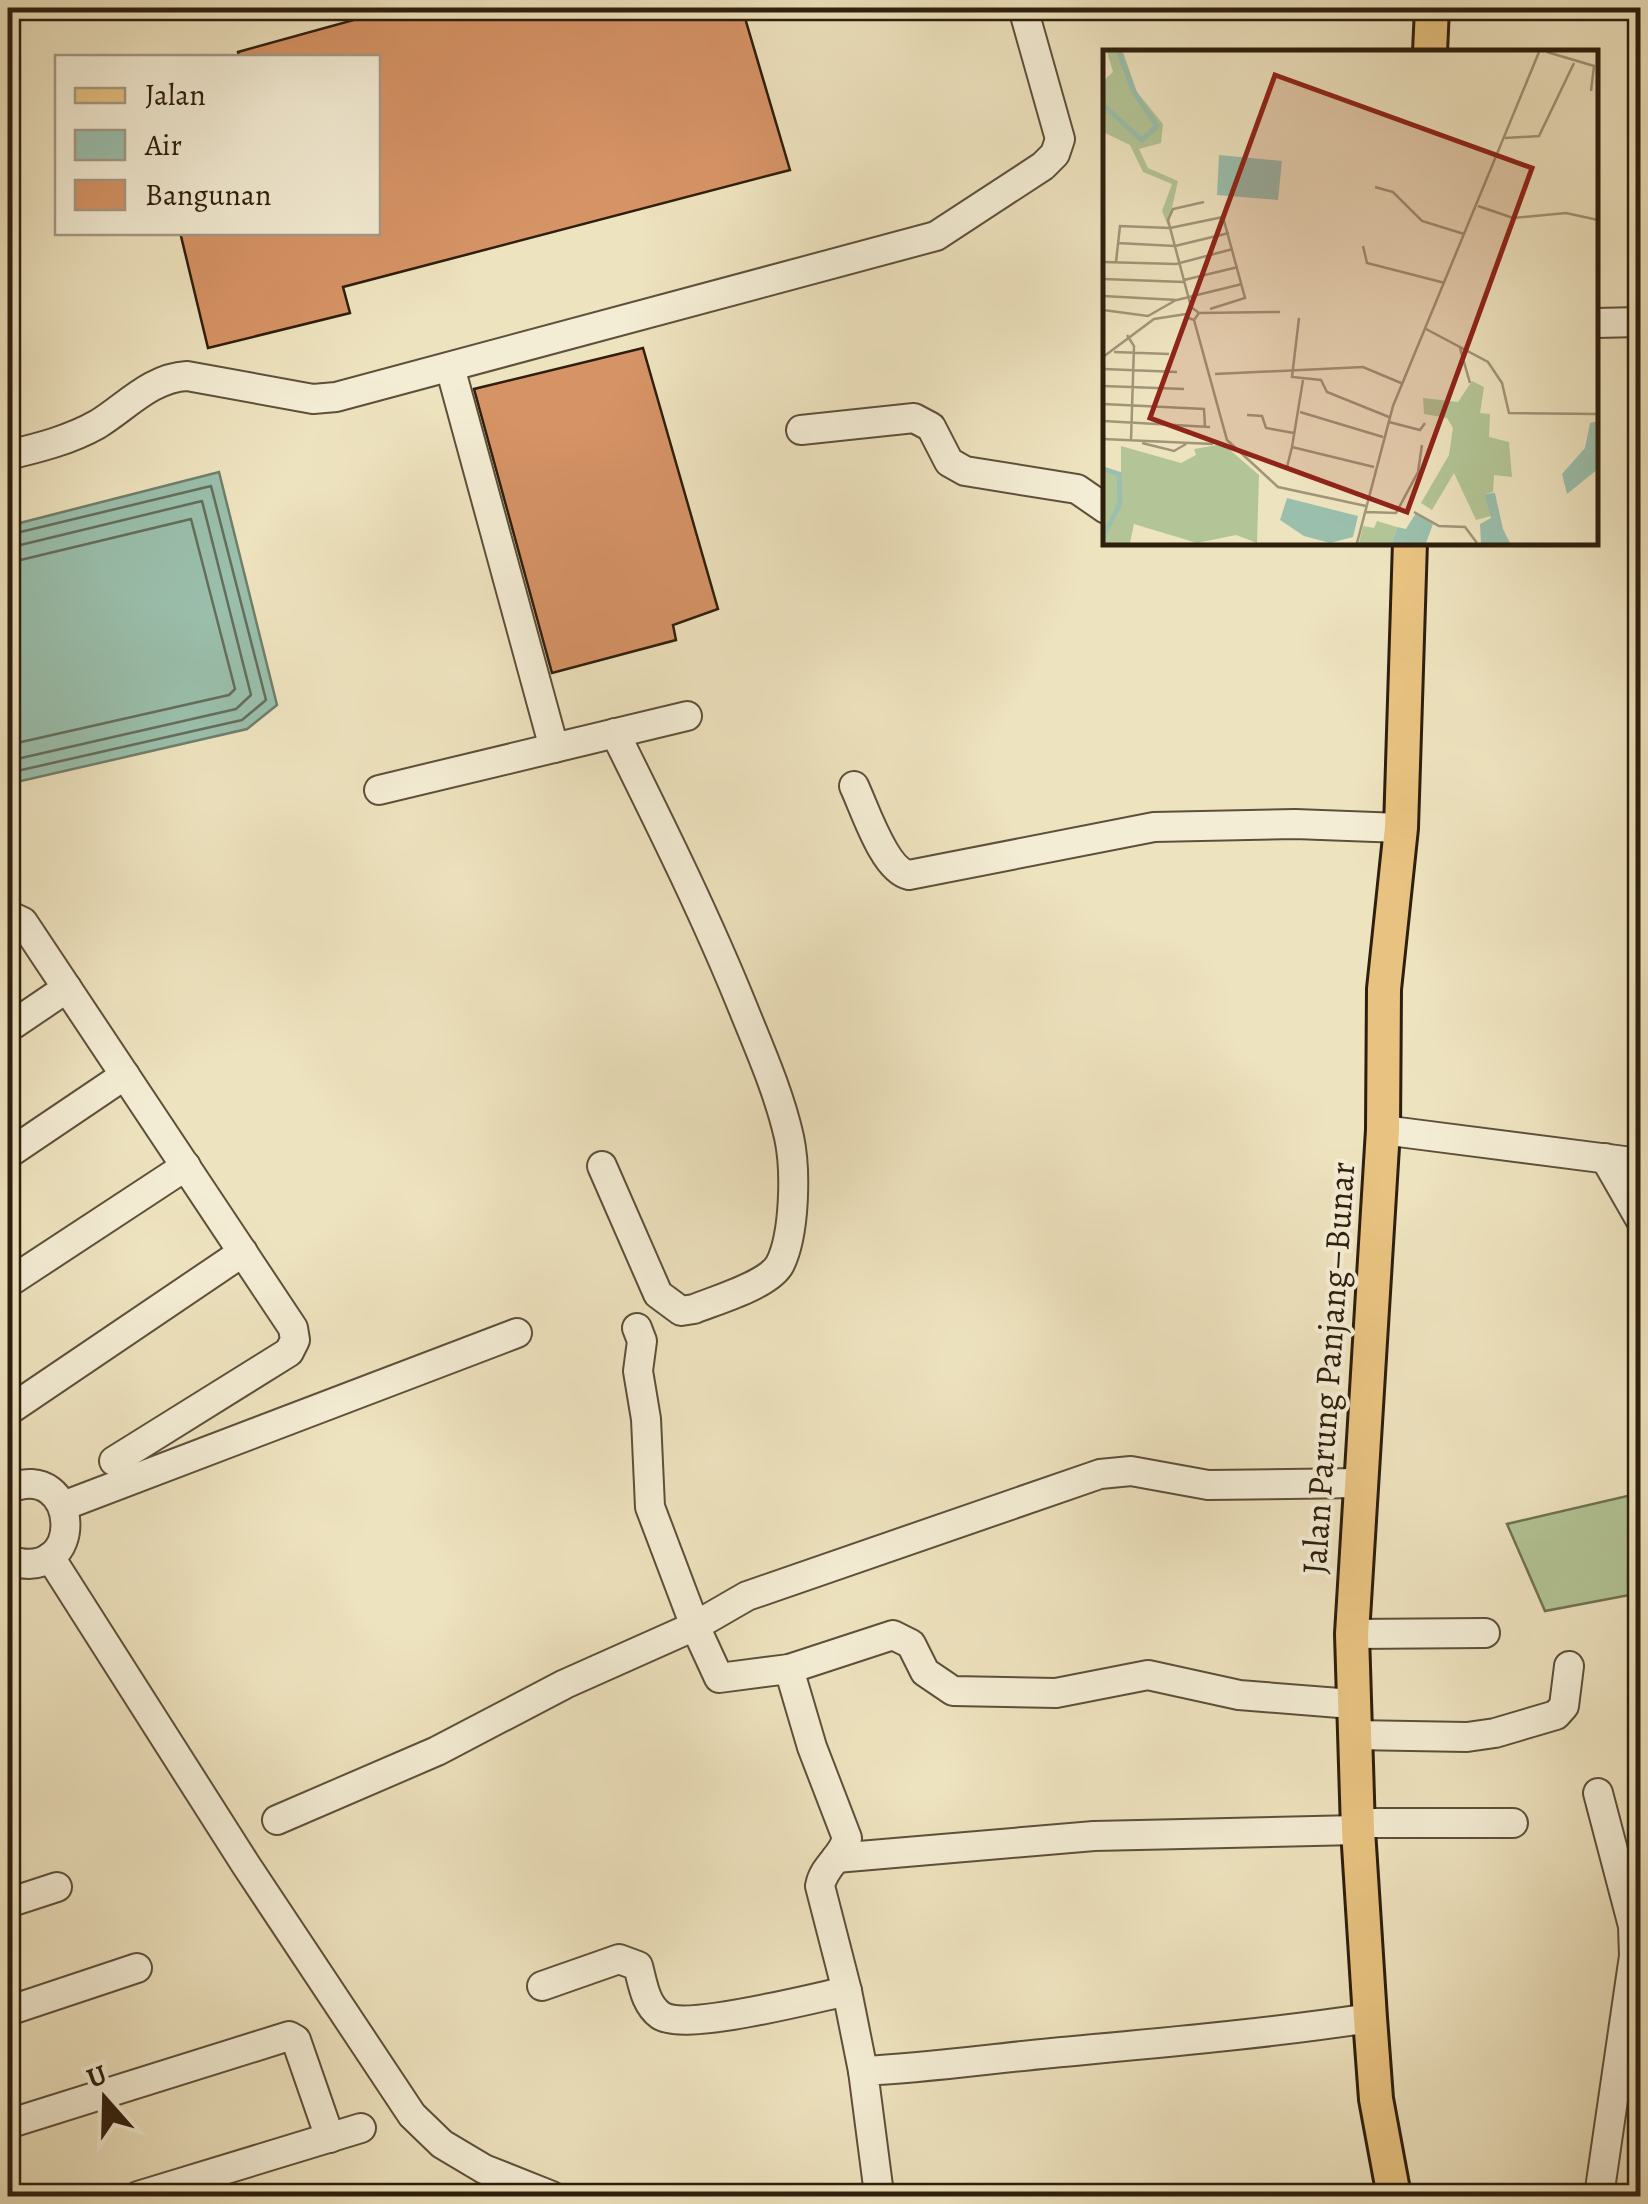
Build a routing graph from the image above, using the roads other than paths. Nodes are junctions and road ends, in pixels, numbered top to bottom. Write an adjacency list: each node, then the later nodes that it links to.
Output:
1 (1023, 8): 6 (street)
2 (1432, 8): 3 (main road)
3 (1430, 50)
4 (1640, 322): 5 (street)
5 (1598, 323)
6 (450, 367): 8 (street); 13 (street)
7 (802, 430): 9 (street)
8 (8, 455)
9 (1103, 507)
10 (1410, 545): 16 (main road, Jalan Parung Panjang–Bunar)
11 (686, 716): 12 (street)
12 (615, 733): 13 (street); 26 (street)
13 (554, 748): 15 (street)
14 (854, 786): 16 (street)
15 (379, 790)
16 (1401, 828): 21 (main road, Jalan Parung Panjang–Bunar)
17 (8, 915): 18 (street)
18 (67, 988): 19 (street); 20 (street)
19 (8, 1028)
20 (125, 1075): 22 (street); 25 (street)
21 (1383, 1130): 23 (street); 34 (main road, Jalan Parung Panjang–Bunar)
22 (8, 1154)
23 (1606, 1158): 24 (street); 27 (street)
24 (1640, 1162)
25 (186, 1166): 28 (street); 29 (street)
26 (602, 1166)
27 (1640, 1219)
28 (243, 1252): 32 (street); 33 (street)
29 (8, 1283)
30 (638, 1328): 39 (street)
31 (518, 1333): 36 (street)
32 (8, 1411)
33 (114, 1461)
34 (1360, 1482): 39 (street); 41 (main road, Jalan Parung Panjang–Bunar)
35 (8, 1489): 36 (street)
36 (63, 1506): 37 (street)
37 (50, 1558): 38 (street); 63 (street)
38 (8, 1560)
39 (694, 1626): 43 (street); 46 (street)
40 (1485, 1633): 41 (street)
41 (1352, 1634): 44 (main road, Jalan Parung Panjang–Bunar)
42 (1569, 1666): 44 (street)
43 (790, 1669): 44 (street); 49 (street)
44 (1353, 1720): 48 (main road, Jalan Parung Panjang–Bunar)
45 (1598, 1793): 65 (street)
46 (277, 1820)
47 (1513, 1824): 48 (street)
48 (1357, 1827): 49 (street); 56 (main road, Jalan Parung Panjang–Bunar)
49 (836, 1858): 54 (street)
50 (57, 1888): 51 (street)
51 (8, 1903)
52 (137, 1968): 55 (street)
53 (542, 1986): 54 (street)
54 (848, 1991): 57 (street)
55 (8, 2011)
56 (1370, 2018): 57 (street); 64 (main road, Jalan Parung Panjang–Bunar)
57 (863, 2071): 61 (street)
58 (8, 2124): 60 (street)
59 (361, 2128): 60 (street)
60 (330, 2138): 62 (street)
61 (880, 2194)
62 (138, 2196)
63 (552, 2196)
64 (1394, 2196)
65 (1599, 2196)

